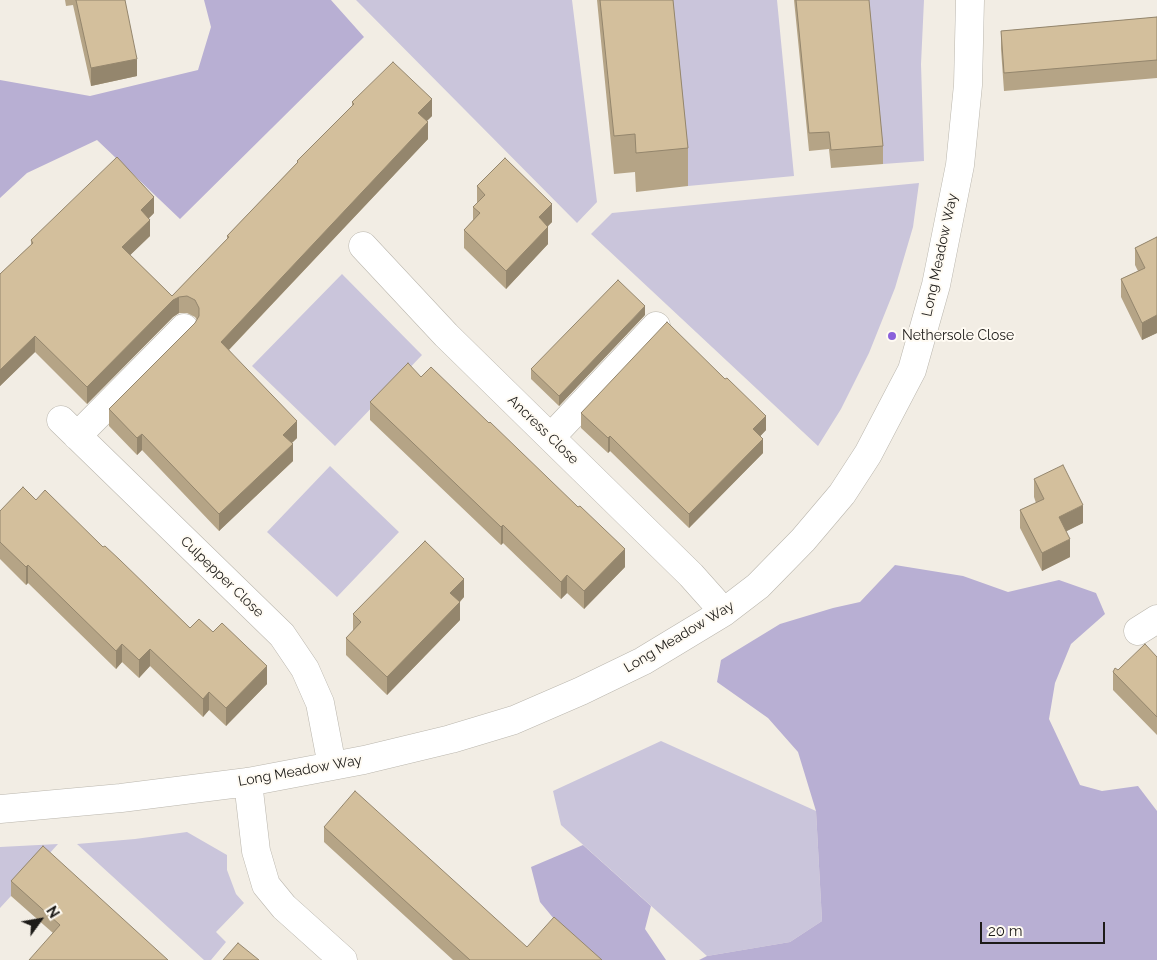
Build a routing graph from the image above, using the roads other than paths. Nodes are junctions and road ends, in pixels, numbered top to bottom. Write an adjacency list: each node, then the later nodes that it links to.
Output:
1 (970, 0): 6 (street, Long Meadow Way)
2 (363, 246): 5 (street, Ancress Close)
3 (656, 326): 5 (street)
4 (184, 328): 7 (street, Culpepper Close)
5 (551, 437): 6 (street, Ancress Close)
6 (724, 612): 7 (street, Long Meadow Way)
7 (332, 766): 8 (street, Long Meadow Way)
8 (248, 782): 9 (street, Long Meadow Way); 10 (street)
9 (0, 809)
10 (343, 960)

